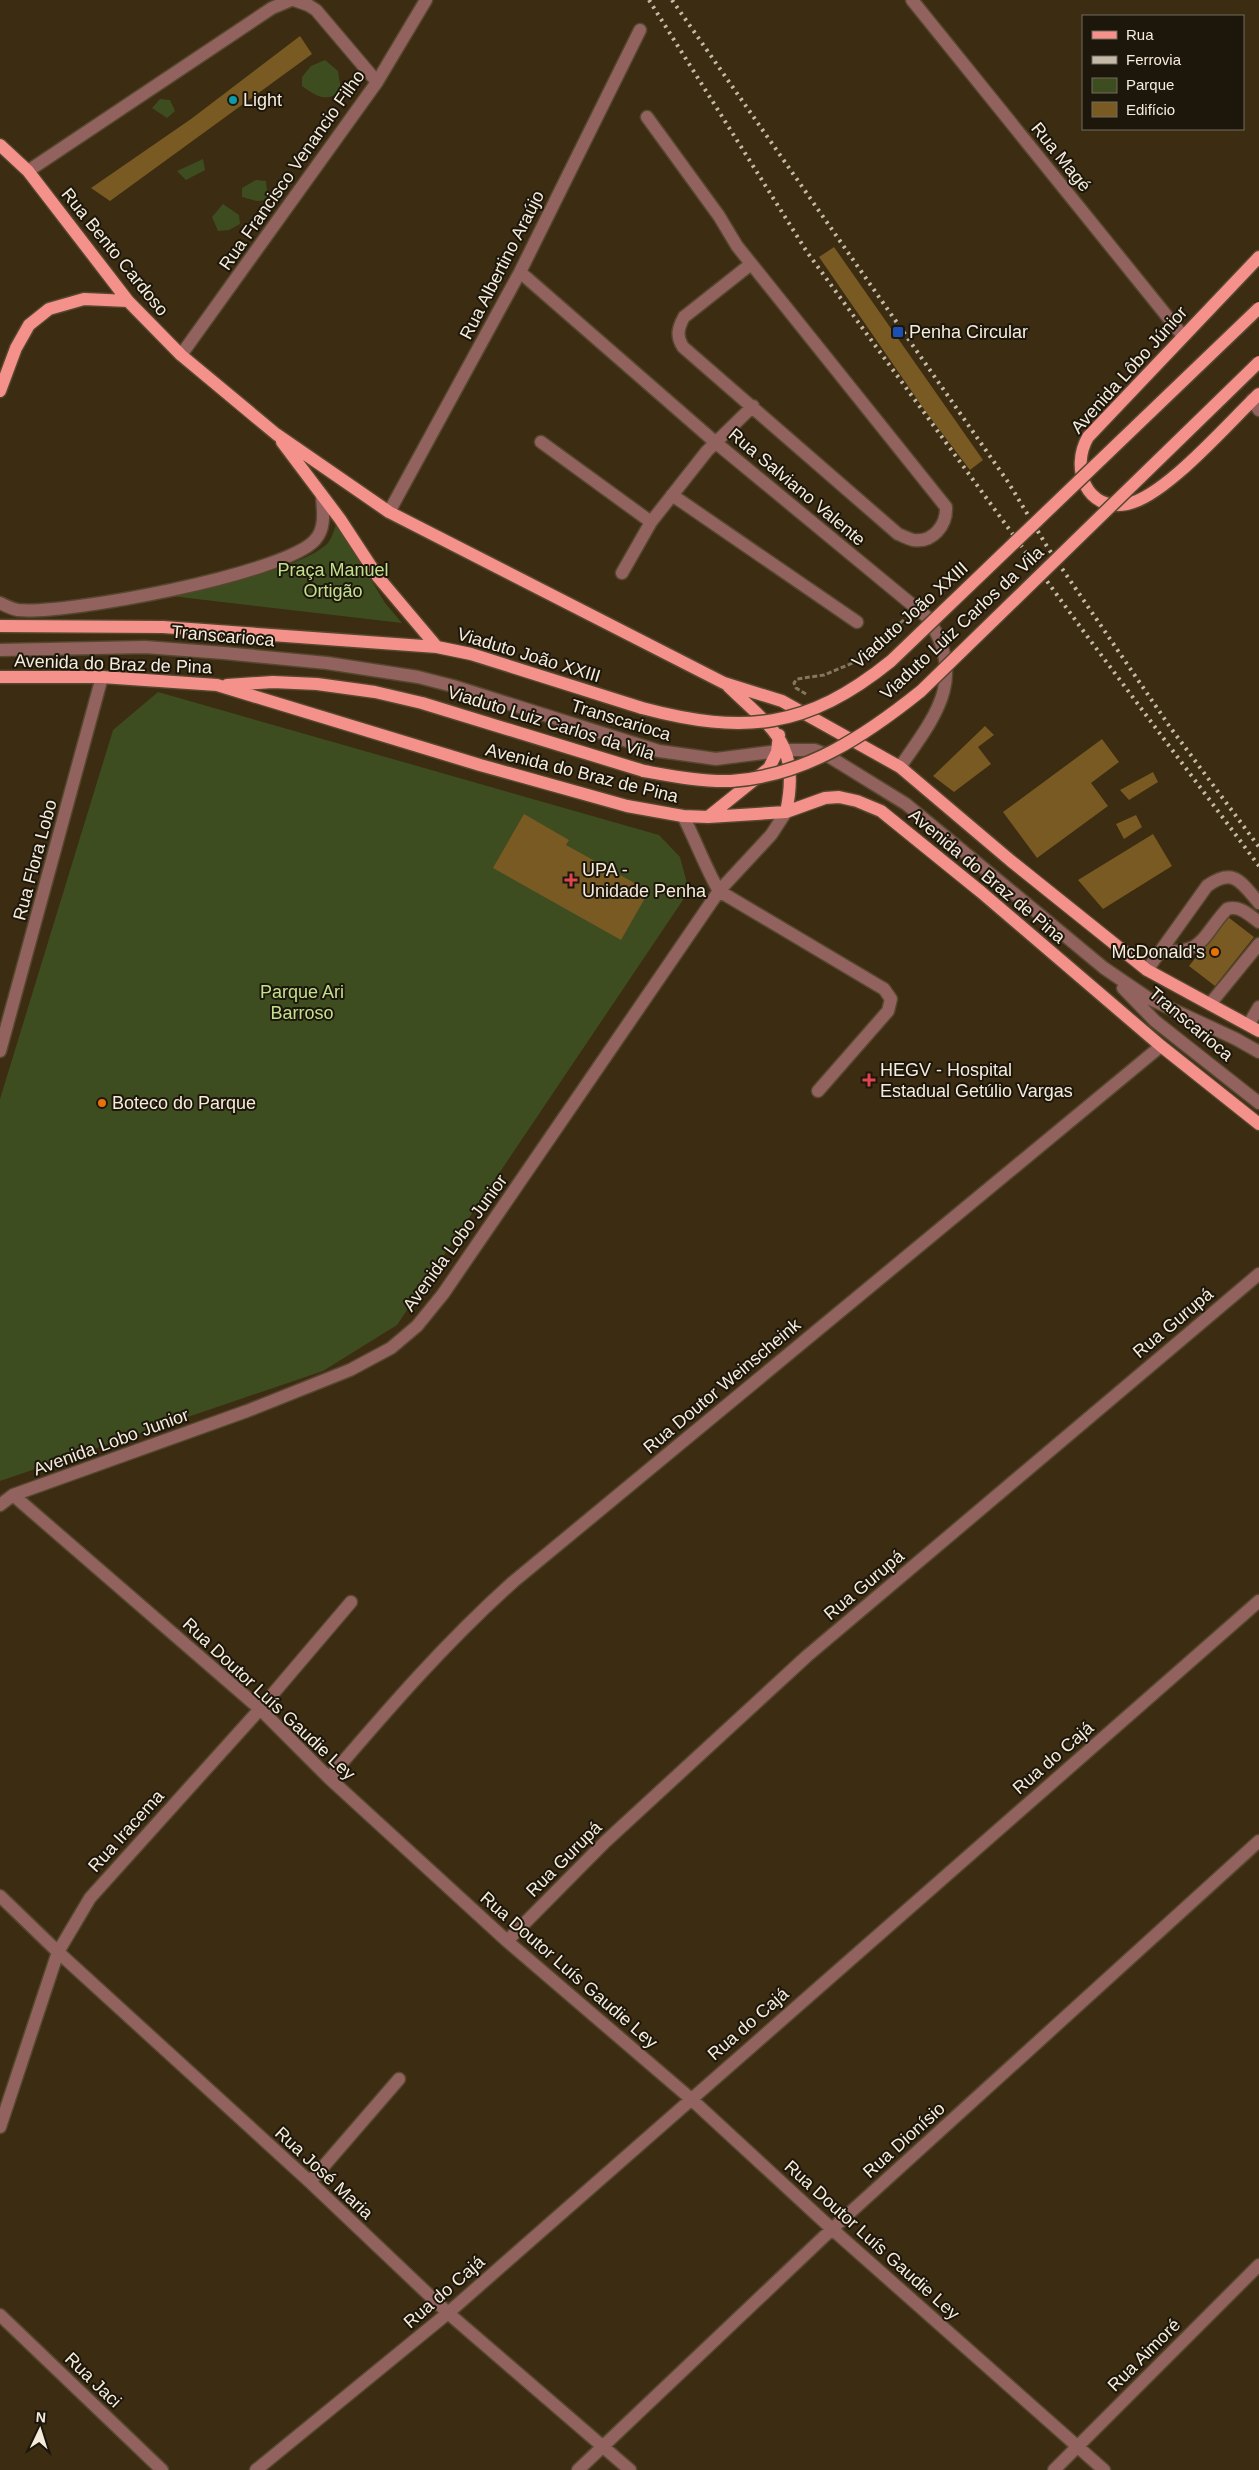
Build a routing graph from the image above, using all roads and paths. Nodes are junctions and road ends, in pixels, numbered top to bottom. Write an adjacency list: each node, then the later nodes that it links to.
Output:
1 (292, 0): 5 (street); 8 (street)
2 (426, 0): 5 (street, Rua Francisco Venancio Filho)
3 (912, 0): 14 (street, Rua Magé)
4 (640, 30): 11 (street, Rua Albertino Araújo)
5 (377, 82): 15 (street, Rua Francisco Venancio Filho)
6 (647, 117): 10 (street)
7 (0, 145): 8 (main road, Rua Bento Cardoso)
8 (28, 171): 12 (main road, Rua Bento Cardoso)
9 (1259, 257): 14 (main road, Avenida Lôbo Júnior)
10 (751, 264): 19 (street); 19 (street)
11 (520, 272): 22 (street, Rua Salviano Valente); 25 (street, Rua Albertino Araújo)
12 (128, 301): 15 (main road, Rua Bento Cardoso); 17 (main road)
13 (1259, 308): 31 (main road, Viaduto João XXIII, bridge)
14 (1183, 336): 18 (main road, Avenida Lôbo Júnior)
15 (181, 355): 20 (main road, Rua Bento Cardoso)
16 (1259, 362): 36 (main road, Viaduto Luiz Carlos da Vila, bridge)
17 (0, 391)
18 (1257, 402)
19 (753, 406): 22 (street)
20 (276, 434): 24 (main road); 25 (main road, Avenida do Braz de Pina)
21 (541, 442): 26 (street)
22 (716, 442): 23 (street); 38 (street, Rua Salviano Valente)
23 (672, 495): 26 (street); 29 (street)
24 (322, 496): 28 (street); 31 (main road)
25 (389, 512): 35 (main road, Avenida do Braz de Pina)
26 (651, 522): 27 (street)
27 (622, 573)
28 (0, 603)
29 (857, 622)
30 (0, 626): 31 (main road)
31 (437, 646)
32 (0, 650): 37 (street, Transcarioca)
33 (0, 677): 34 (main road, Avenida do Braz de Pina)
34 (102, 677): 36 (main road, Avenida do Braz de Pina); 53 (street, Rua Flora Lobo)
35 (724, 683): 37 (main road); 38 (main road, Avenida do Braz de Pina)
36 (217, 685): 40 (main road, Avenida do Braz de Pina)
37 (781, 751): 39 (main road); 41 (main road); 47 (street, Transcarioca)
38 (900, 766): 48 (main road, Avenida do Braz de Pina)
39 (786, 812): 41 (main road, Avenida do Braz de Pina); 42 (street, Avenida Lobo Junior); 52 (main road, Avenida do Braz de Pina)
40 (683, 816): 41 (main road, Avenida do Braz de Pina); 42 (street)
41 (708, 817)
42 (719, 891): 55 (street); 59 (street, Avenida Lobo Junior)
43 (1259, 903): 46 (street)
44 (1259, 922): 46 (street)
45 (1259, 944): 49 (street)
46 (1161, 951): 48 (street)
47 (1104, 968): 54 (street, Transcarioca); 56 (street, Transcarioca)
48 (1146, 970): 49 (main road, Avenida do Braz de Pina)
49 (1210, 1004): 51 (main road, Avenida do Braz de Pina)
50 (1259, 1007): 51 (street)
51 (1254, 1027)
52 (1160, 1046): 57 (main road, Avenida do Braz de Pina); 64 (street, Rua Doutor Weinscheink)
53 (0, 1051)
54 (1259, 1052)
55 (818, 1091)
56 (1259, 1103)
57 (1259, 1124)
58 (1259, 1274): 67 (street, Rua Gurupá)
59 (14, 1495): 60 (street, Avenida Lobo Junior); 63 (street, Rua Doutor Luís Gaudie Ley)
60 (0, 1505)
61 (1259, 1601): 70 (street, Rua do Cajá)
62 (351, 1602): 63 (street, Rua Iracema)
63 (260, 1709): 64 (street, Rua Doutor Luís Gaudie Ley); 68 (street, Rua Iracema)
64 (330, 1778): 67 (street, Rua Doutor Luís Gaudie Ley)
65 (1259, 1841): 73 (street, Rua Dionísio)
66 (0, 1896): 68 (street, Rua José Maria)
67 (507, 1941): 70 (street, Rua Doutor Luís Gaudie Ley)
68 (58, 1952): 71 (street, Rua Iracema); 72 (street, Rua José Maria)
69 (399, 2079): 72 (street)
70 (690, 2098): 73 (street, Rua Doutor Luís Gaudie Ley); 75 (street, Rua do Cajá)
71 (0, 2127)
72 (310, 2182): 75 (street, Rua José Maria)
73 (832, 2229): 77 (street, Rua Dionísio); 78 (street, Rua Doutor Luís Gaudie Ley)
74 (1259, 2264): 78 (street, Rua Aimoré)
75 (448, 2313): 77 (street, Rua José Maria); 80 (street, Rua do Cajá)
76 (0, 2315): 79 (street, Rua Jaci)
77 (604, 2446): 81 (street, Rua Dionísio); 82 (street, Rua José Maria)
78 (1078, 2446): 83 (street, Rua Aimoré); 84 (street, Rua Doutor Luís Gaudie Ley)
79 (162, 2470)
80 (256, 2470)
81 (578, 2470)
82 (630, 2470)
83 (1054, 2470)
84 (1104, 2470)

